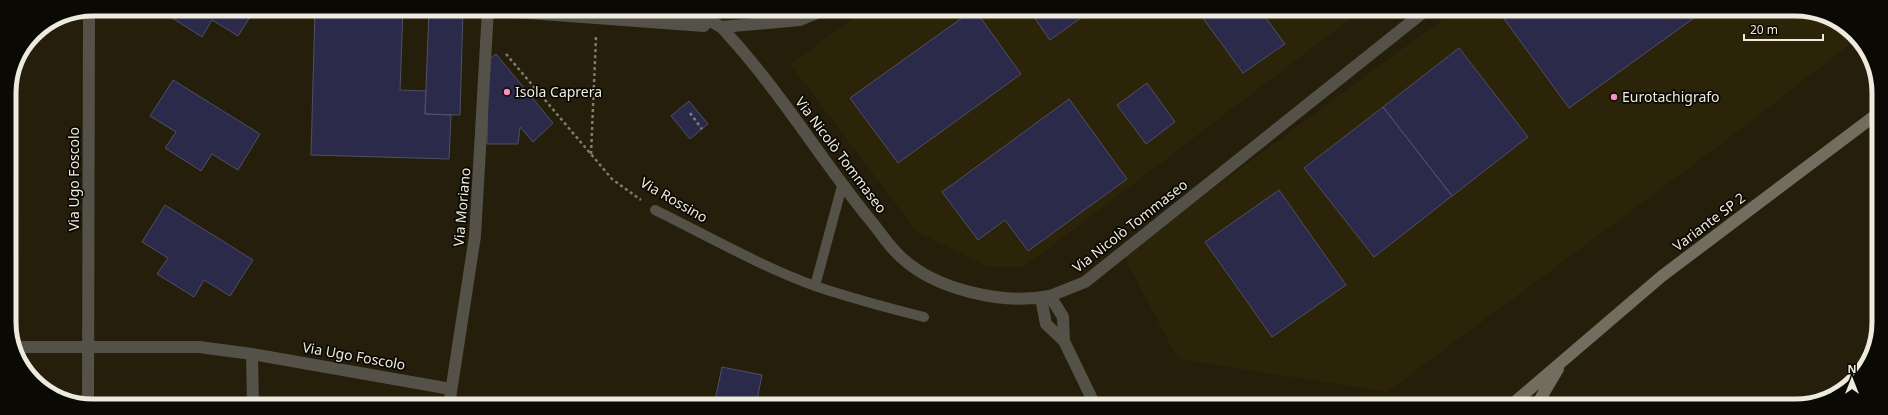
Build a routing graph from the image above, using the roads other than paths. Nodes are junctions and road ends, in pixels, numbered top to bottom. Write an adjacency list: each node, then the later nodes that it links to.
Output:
1 (89, 16): 16 (street, Via Ugo Foscolo)
2 (488, 16): 19 (street, Via Moriano)
3 (581, 16): 7 (street)
4 (690, 16): 7 (street)
5 (810, 16): 7 (street)
6 (1418, 16): 12 (street, Via Nicolò Tommaseo)
7 (721, 27): 9 (street, Via Nicolò Tommaseo)
8 (1872, 118): 18 (main road, Variante SP 2)
9 (842, 186): 11 (lane); 12 (street, Via Nicolò Tommaseo)
10 (655, 210): 11 (lane, Via Rossino)
11 (815, 286): 13 (lane, Via Rossino)
12 (1045, 297): 14 (street); 14 (street)
13 (924, 317)
14 (1064, 341): 23 (street)
15 (20, 347): 16 (street, Via Ugo Foscolo)
16 (88, 347): 17 (street, Via Ugo Foscolo); 20 (street, Via Ugo Foscolo)
17 (252, 354): 19 (street, Via Ugo Foscolo); 21 (street)
18 (1564, 360): 24 (main road, Variante SP 2); 25 (main road, Variante SP 2)
19 (451, 389): 22 (street, Via Moriano)
20 (88, 398)
21 (253, 399)
22 (450, 399)
23 (1092, 399)
24 (1518, 399)
25 (1540, 399)

